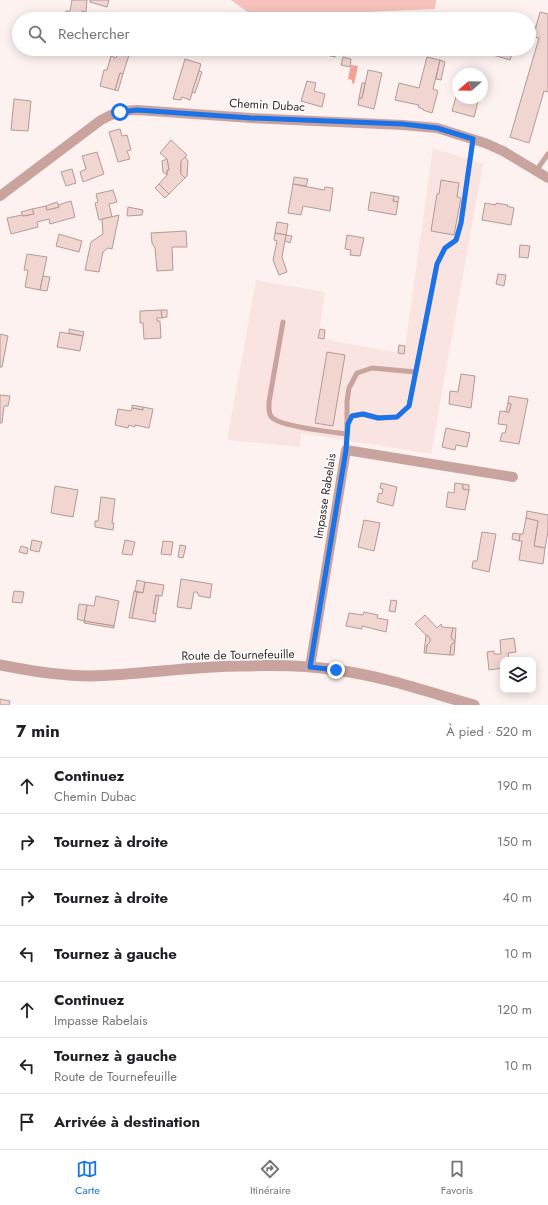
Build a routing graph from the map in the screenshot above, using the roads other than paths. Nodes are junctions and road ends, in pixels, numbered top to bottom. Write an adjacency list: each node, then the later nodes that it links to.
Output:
1 (473, 139): 3 (street, Chemin Dubac); 5 (street, Chemin Dubac); 7 (lane)
2 (548, 154): 3 (lane)
3 (536, 171): 4 (street, Chemin Dubac)
4 (548, 178)
5 (0, 196)
6 (284, 322): 9 (lane)
7 (416, 372): 8 (lane); 8 (lane)
8 (348, 424): 9 (lane)
9 (347, 434): 10 (lane)
10 (346, 450): 11 (street, Impasse Rabelais); 13 (street, Impasse Rabelais)
11 (513, 477)
12 (0, 665): 13 (street, Route de Tournefeuille)
13 (310, 667): 14 (street, Route de Tournefeuille)
14 (474, 705)

